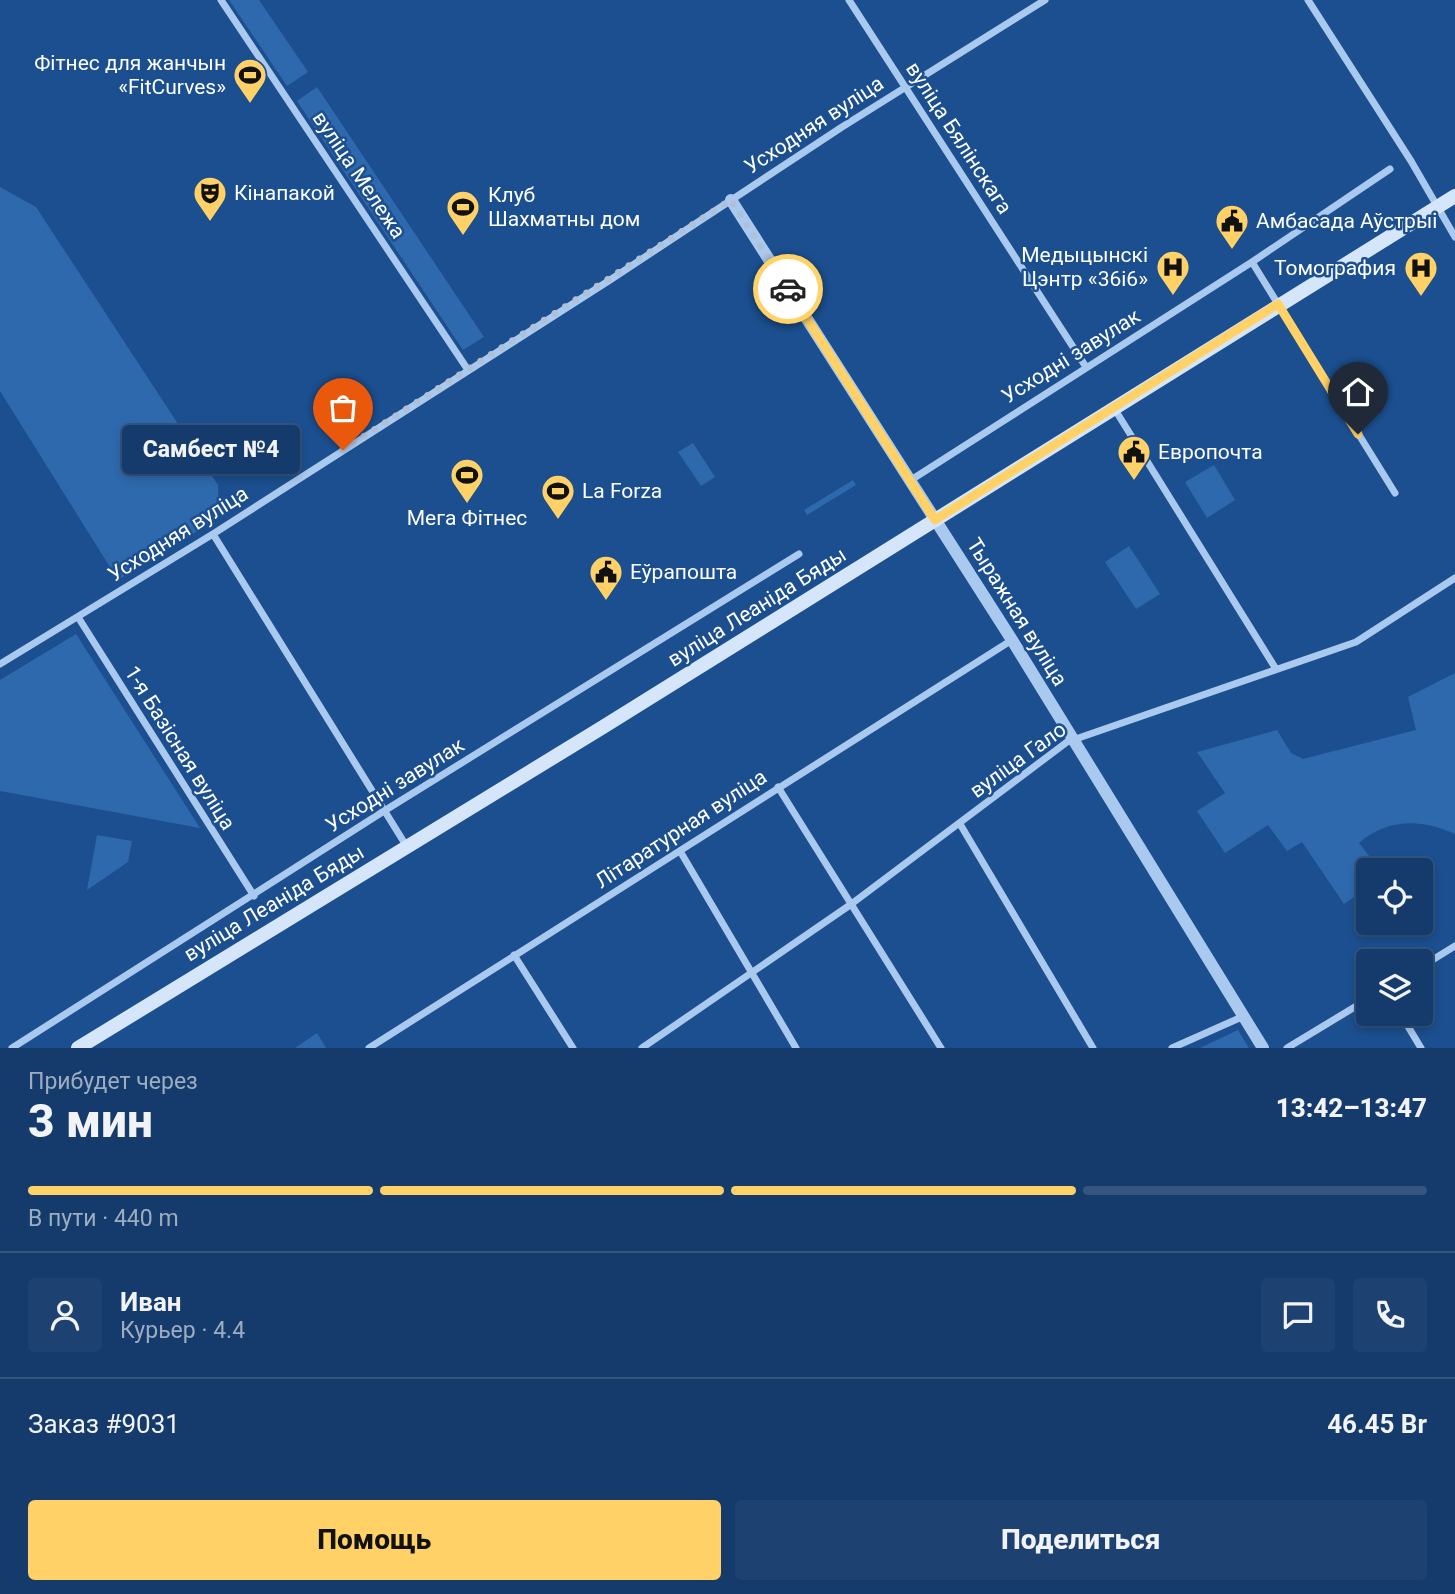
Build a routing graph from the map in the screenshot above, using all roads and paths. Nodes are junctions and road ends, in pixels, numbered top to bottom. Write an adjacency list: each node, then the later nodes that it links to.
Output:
1 (221, 0): 14 (street, вуліца Мележа)
2 (849, 0): 5 (street, вуліца Бялінскага)
3 (1045, 0): 5 (street, Усходняя вуліца)
4 (1308, 0): 9 (street)
5 (905, 87): 8 (street, Усходняя вуліца); 13 (street, вуліца Бялінскага)
6 (1390, 169): 11 (street, Усходні завулак)
7 (1455, 195): 9 (main road, вуліца Леаніда Бяды)
8 (731, 200): 14 (street, Усходняя вуліца); 16 (street, Тыражная вуліца)
9 (1436, 208): 10 (street); 12 (main road, вуліца Леаніда Бяды)
10 (1455, 237)
11 (1252, 261): 12 (street); 13 (street, Усходні завулак)
12 (1278, 304): 15 (main road, вуліца Леаніда Бяды); 17 (street)
13 (1086, 367): 16 (street, Усходні завулак)
14 (468, 370): 19 (street, Усходняя вуліца)
15 (1113, 408): 18 (main road, вуліца Леаніда Бяды); 25 (street)
16 (911, 480): 18 (street, Тыражная вуліца)
17 (1395, 493)
18 (935, 520): 23 (street, Тыражная вуліца); 30 (main road, вуліца Леаніда Бяды)
19 (213, 534): 22 (street, Усходняя вуліца); 28 (street)
20 (799, 554): 28 (street, Усходні завулак)
21 (1455, 578): 25 (street, вуліца Гало)
22 (78, 617): 24 (street, Усходняя вуліца); 32 (street, 1-я Базісная вуліца)
23 (1012, 640): 26 (street, Тыражная вуліца); 27 (street, Літаратурная вуліца)
24 (0, 664)
25 (1276, 669): 26 (street, вуліца Гало)
26 (1073, 739): 29 (street, вуліца Гало); 39 (street, Тыражная вуліца)
27 (778, 787): 31 (street, Літаратурная вуліца); 33 (street)
28 (384, 811): 30 (street); 32 (street, Усходні завулак)
29 (960, 824): 33 (street, вуліца Гало); 48 (street)
30 (407, 847): 42 (main road, вуліца Леаніда Бяды)
31 (680, 851): 35 (street, Літаратурная вуліца); 37 (street)
32 (254, 897): 41 (street, Усходні завулак)
33 (850, 905): 37 (street, вуліца Гало); 47 (street)
34 (1455, 946): 36 (street)
35 (514, 955): 43 (street, Літаратурная вуліца); 44 (street)
36 (1433, 960)
37 (751, 973): 45 (street, вуліца Гало); 46 (street)
38 (1356, 1006): 51 (street)
39 (1244, 1016): 49 (street); 50 (street, Тыражная вуліца)
40 (1407, 1026): 52 (street)
41 (12, 1048)
42 (78, 1048)
43 (369, 1048)
44 (573, 1048)
45 (642, 1048)
46 (796, 1048)
47 (941, 1048)
48 (1093, 1048)
49 (1172, 1048)
50 (1264, 1048)
51 (1286, 1048)
52 (1420, 1048)

